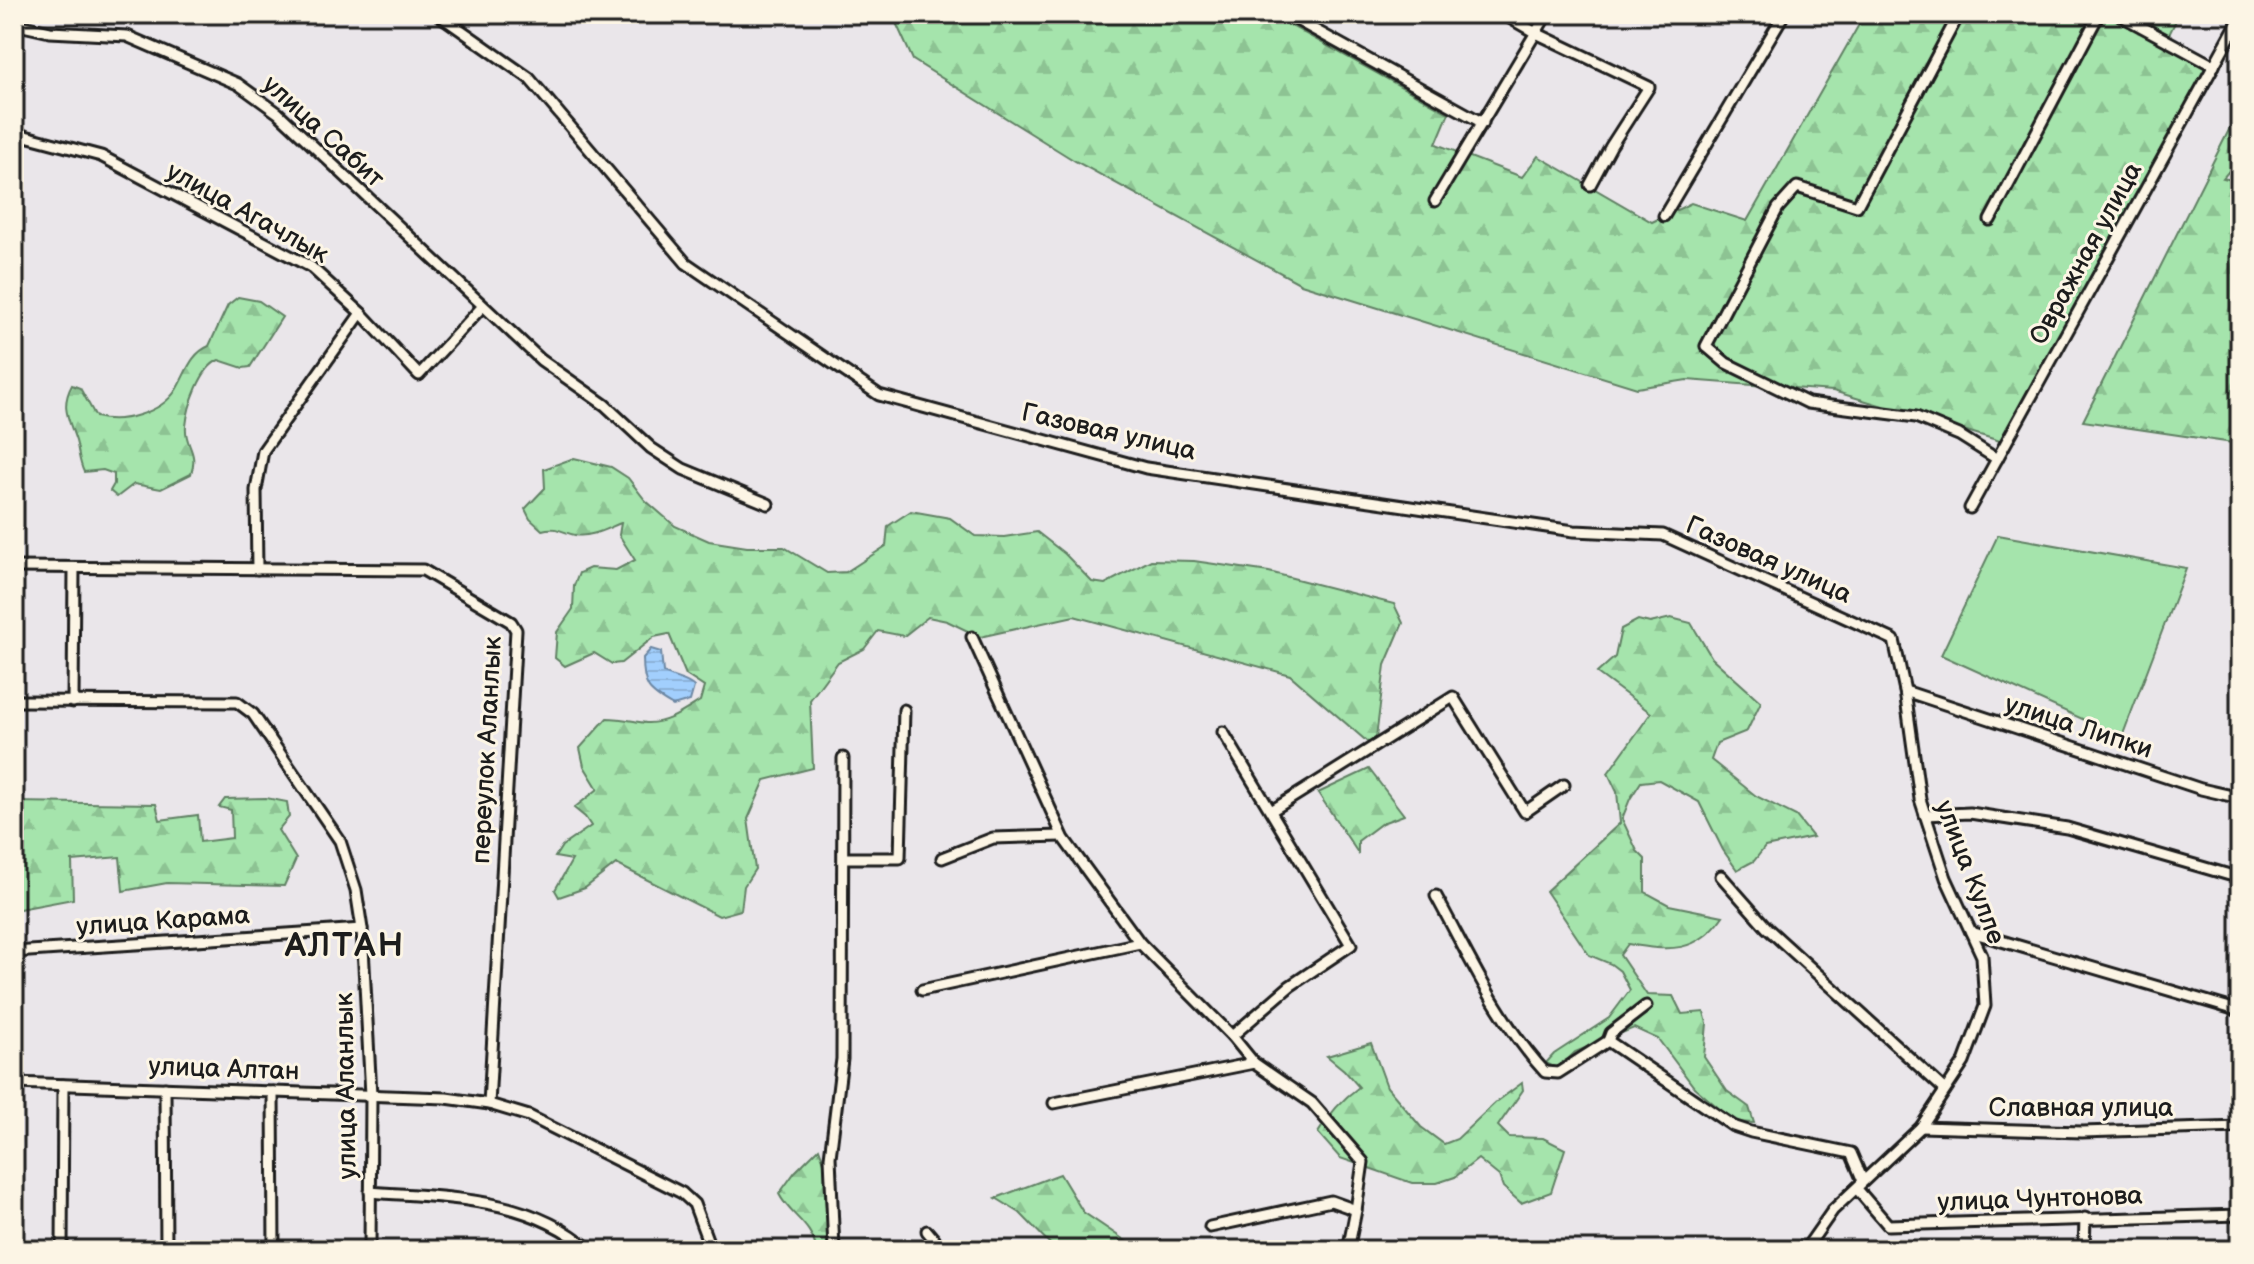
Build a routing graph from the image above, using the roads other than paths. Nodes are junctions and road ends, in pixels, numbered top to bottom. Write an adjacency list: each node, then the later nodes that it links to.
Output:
1 (438, 14): 28 (street, Газовая улица)
2 (1286, 14): 13 (street)
3 (1503, 14): 11 (street)
4 (1547, 14): 11 (street)
5 (1784, 14): 17 (street)
6 (1959, 14): 21 (street)
7 (2099, 14): 18 (street)
8 (2118, 14): 12 (street)
9 (2240, 18): 12 (street, Овражная улица)
10 (14, 24): 19 (street, улица Сабит)
11 (1536, 33): 13 (street); 15 (street)
12 (2214, 66): 21 (street, Овражная улица)
13 (1483, 123): 16 (street)
14 (14, 133): 20 (street, улица Агачлык)
15 (1590, 185)
16 (1435, 201)
17 (1664, 216)
18 (1990, 220)
19 (482, 307): 20 (street, улица Агачлык); 22 (street, улица Сабит)
20 (361, 313): 26 (street)
21 (1997, 459): 23 (street, Овражная улица)
22 (768, 504)
23 (1970, 508)
24 (14, 567): 25 (street, переулок Аланлык)
25 (74, 568): 26 (street, переулок Аланлык); 31 (street)
26 (257, 569): 62 (street, переулок Аланлык)
27 (972, 637): 39 (street)
28 (1894, 640): 29 (street, улица Кулле)
29 (1905, 691): 36 (street, улица Липки); 38 (street, улица Кулле)
30 (14, 701): 31 (street, улица Аланлык)
31 (73, 702): 45 (street, улица Аланлык)
32 (904, 710): 40 (street)
33 (1223, 732): 37 (street)
34 (843, 758): 40 (street)
35 (1564, 785): 37 (street)
36 (2240, 798)
37 (1271, 811): 52 (street)
38 (1925, 815): 43 (street); 46 (street, улица Кулле)
39 (1062, 836): 41 (street); 47 (street)
40 (844, 858): 78 (street)
41 (942, 858)
42 (1721, 876): 58 (street)
43 (2240, 878)
44 (1436, 896): 53 (street)
45 (362, 929): 48 (street, улица Карама); 60 (street, улица Аланлык)
46 (1971, 932): 51 (street); 58 (street, улица Кулле)
47 (1140, 943): 49 (street); 52 (street)
48 (14, 952)
49 (922, 990)
50 (1646, 1006): 53 (street)
51 (2240, 1011)
52 (1232, 1036): 54 (street)
53 (1608, 1041): 65 (street)
54 (1254, 1063): 61 (street); 67 (street)
55 (14, 1083): 56 (street, улица Алтан)
56 (63, 1085): 57 (street, улица Алтан); 72 (street)
57 (165, 1088): 59 (street, улица Алтан); 73 (street)
58 (1945, 1090): 63 (street, улица Кулле)
59 (273, 1092): 60 (street, улица Алтан); 74 (street)
60 (371, 1095): 62 (street, улица Алтан); 66 (street, улица Аланлык)
61 (1054, 1103)
62 (489, 1104): 77 (street, улица Алтан)
63 (1921, 1127): 64 (street, Славная улица); 65 (street, улица Кулле)
64 (2240, 1127)
65 (1860, 1185): 69 (street, улица Чунтонова); 81 (street, улица Кулле)
66 (370, 1192): 75 (street, улица Аланлык); 76 (street)
67 (1356, 1210): 70 (street); 80 (street)
68 (2240, 1215): 69 (street, улица Чунтонова)
69 (2085, 1218): 82 (street)
70 (1210, 1227)
71 (927, 1231): 79 (street)
72 (62, 1250)
73 (166, 1250)
74 (274, 1250)
75 (370, 1250)
76 (590, 1250)
77 (711, 1250)
78 (834, 1250)
79 (943, 1250)
80 (1348, 1250)
81 (1805, 1250)
82 (2084, 1250)

